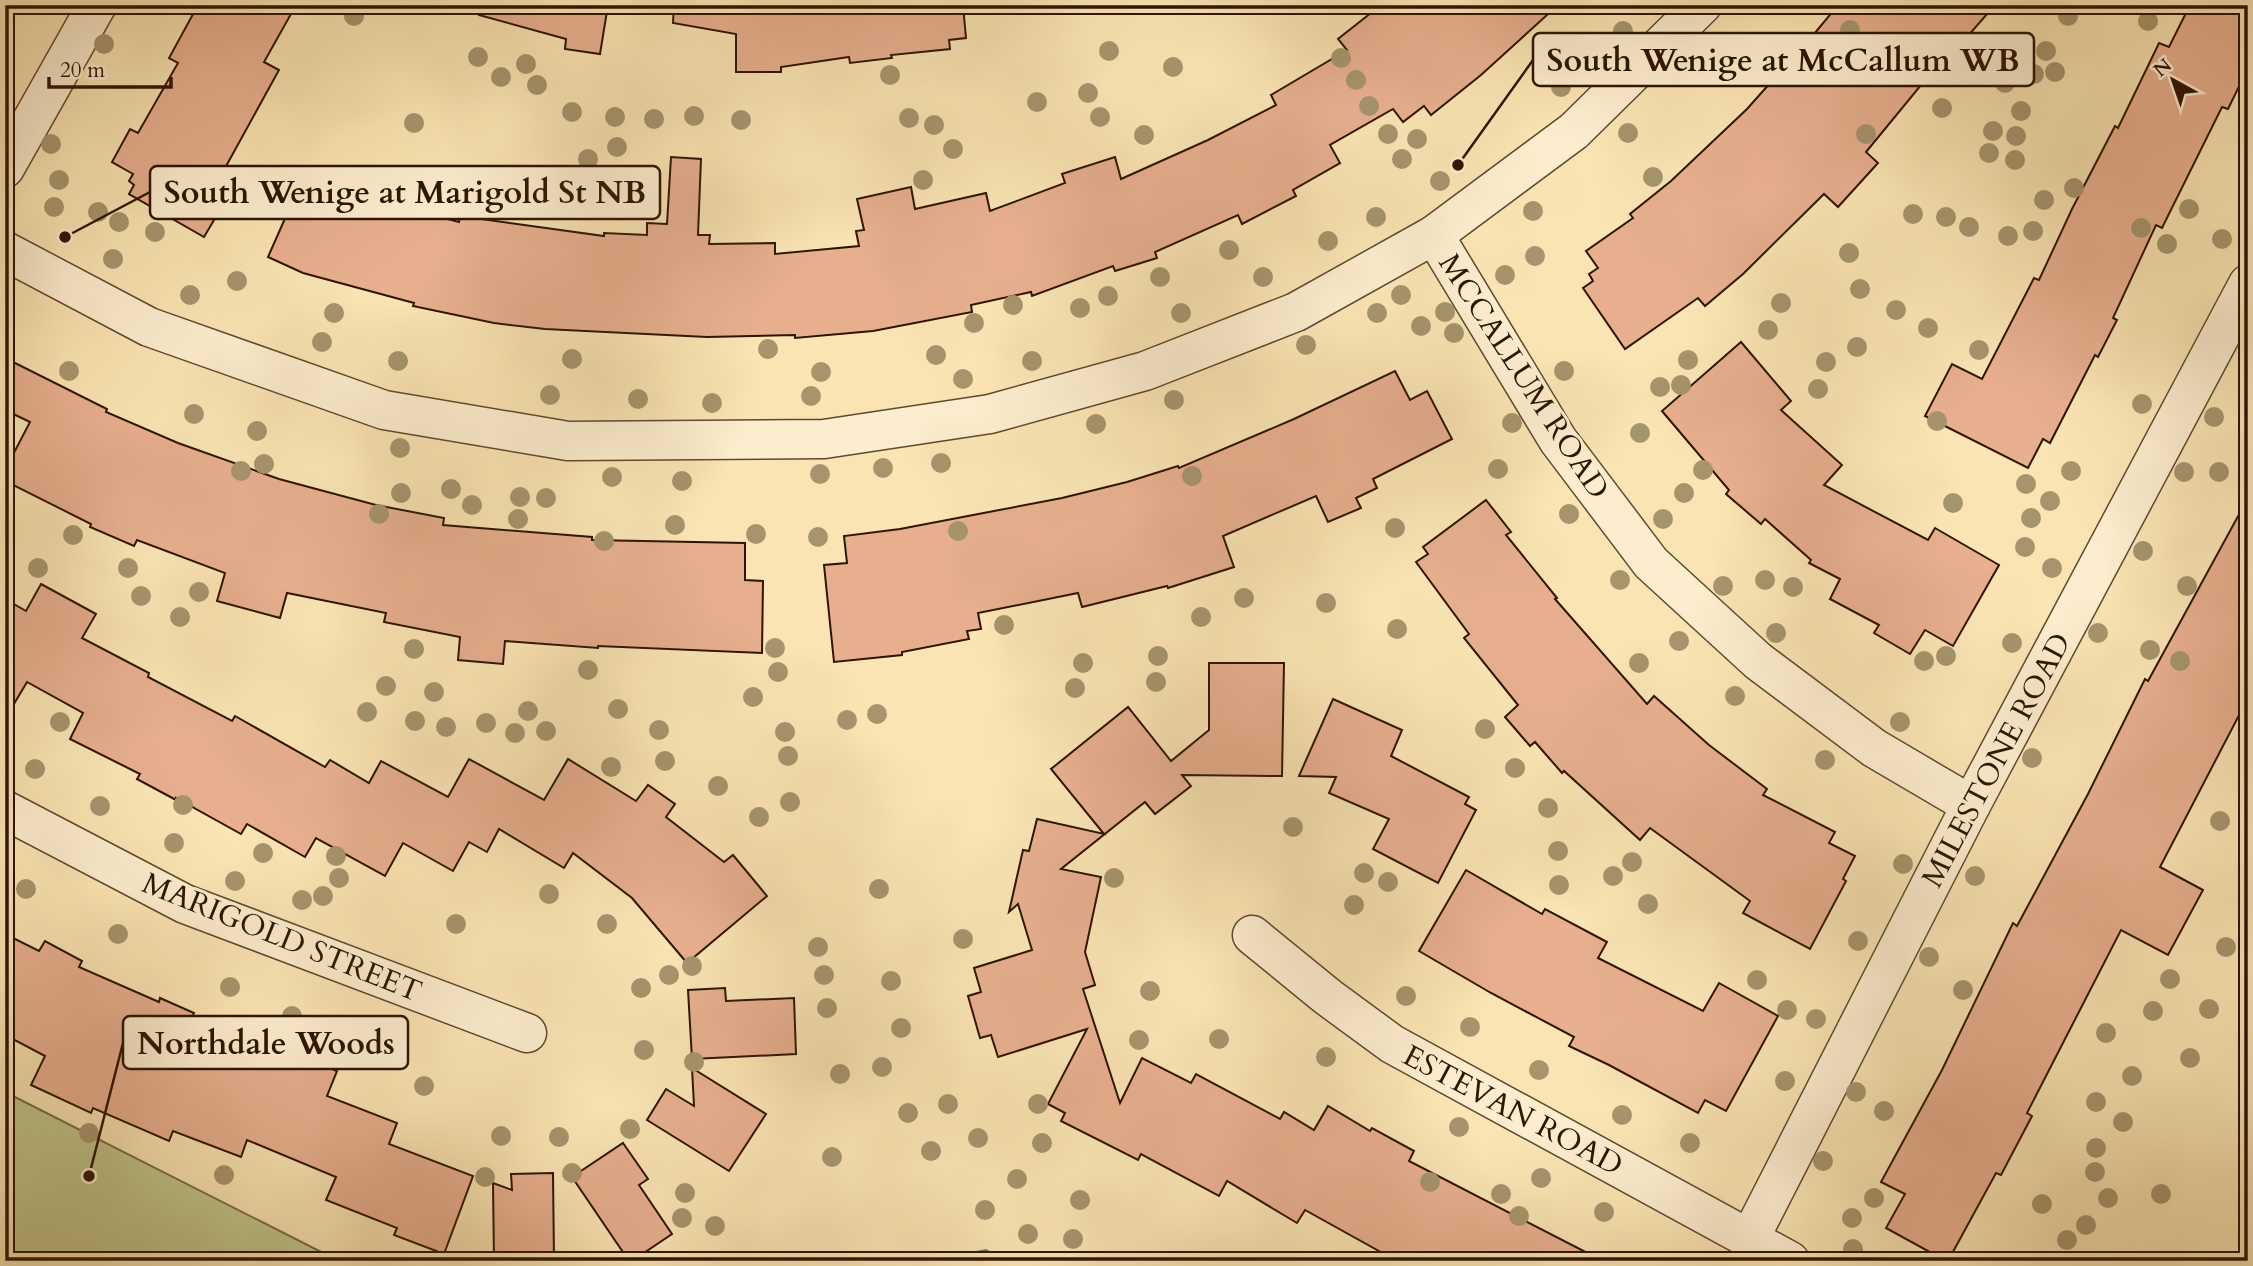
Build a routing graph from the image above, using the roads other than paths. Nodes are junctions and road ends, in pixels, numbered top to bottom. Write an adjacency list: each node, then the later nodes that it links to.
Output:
1 (97, 5): 3 (street)
2 (1702, 5): 4 (street)
3 (5, 168)
4 (1434, 235): 5 (street); 7 (street, MCCALLUM ROAD)
5 (5, 251)
6 (2248, 284): 7 (street, MILESTONE ROAD)
7 (1972, 805): 11 (street, MILESTONE ROAD)
8 (5, 810): 10 (street, MARIGOLD STREET)
9 (1252, 935): 11 (street, ESTEVAN ROAD)
10 (527, 1033)
11 (1750, 1238): 12 (street, ESTEVAN ROAD)
12 (1790, 1261)

